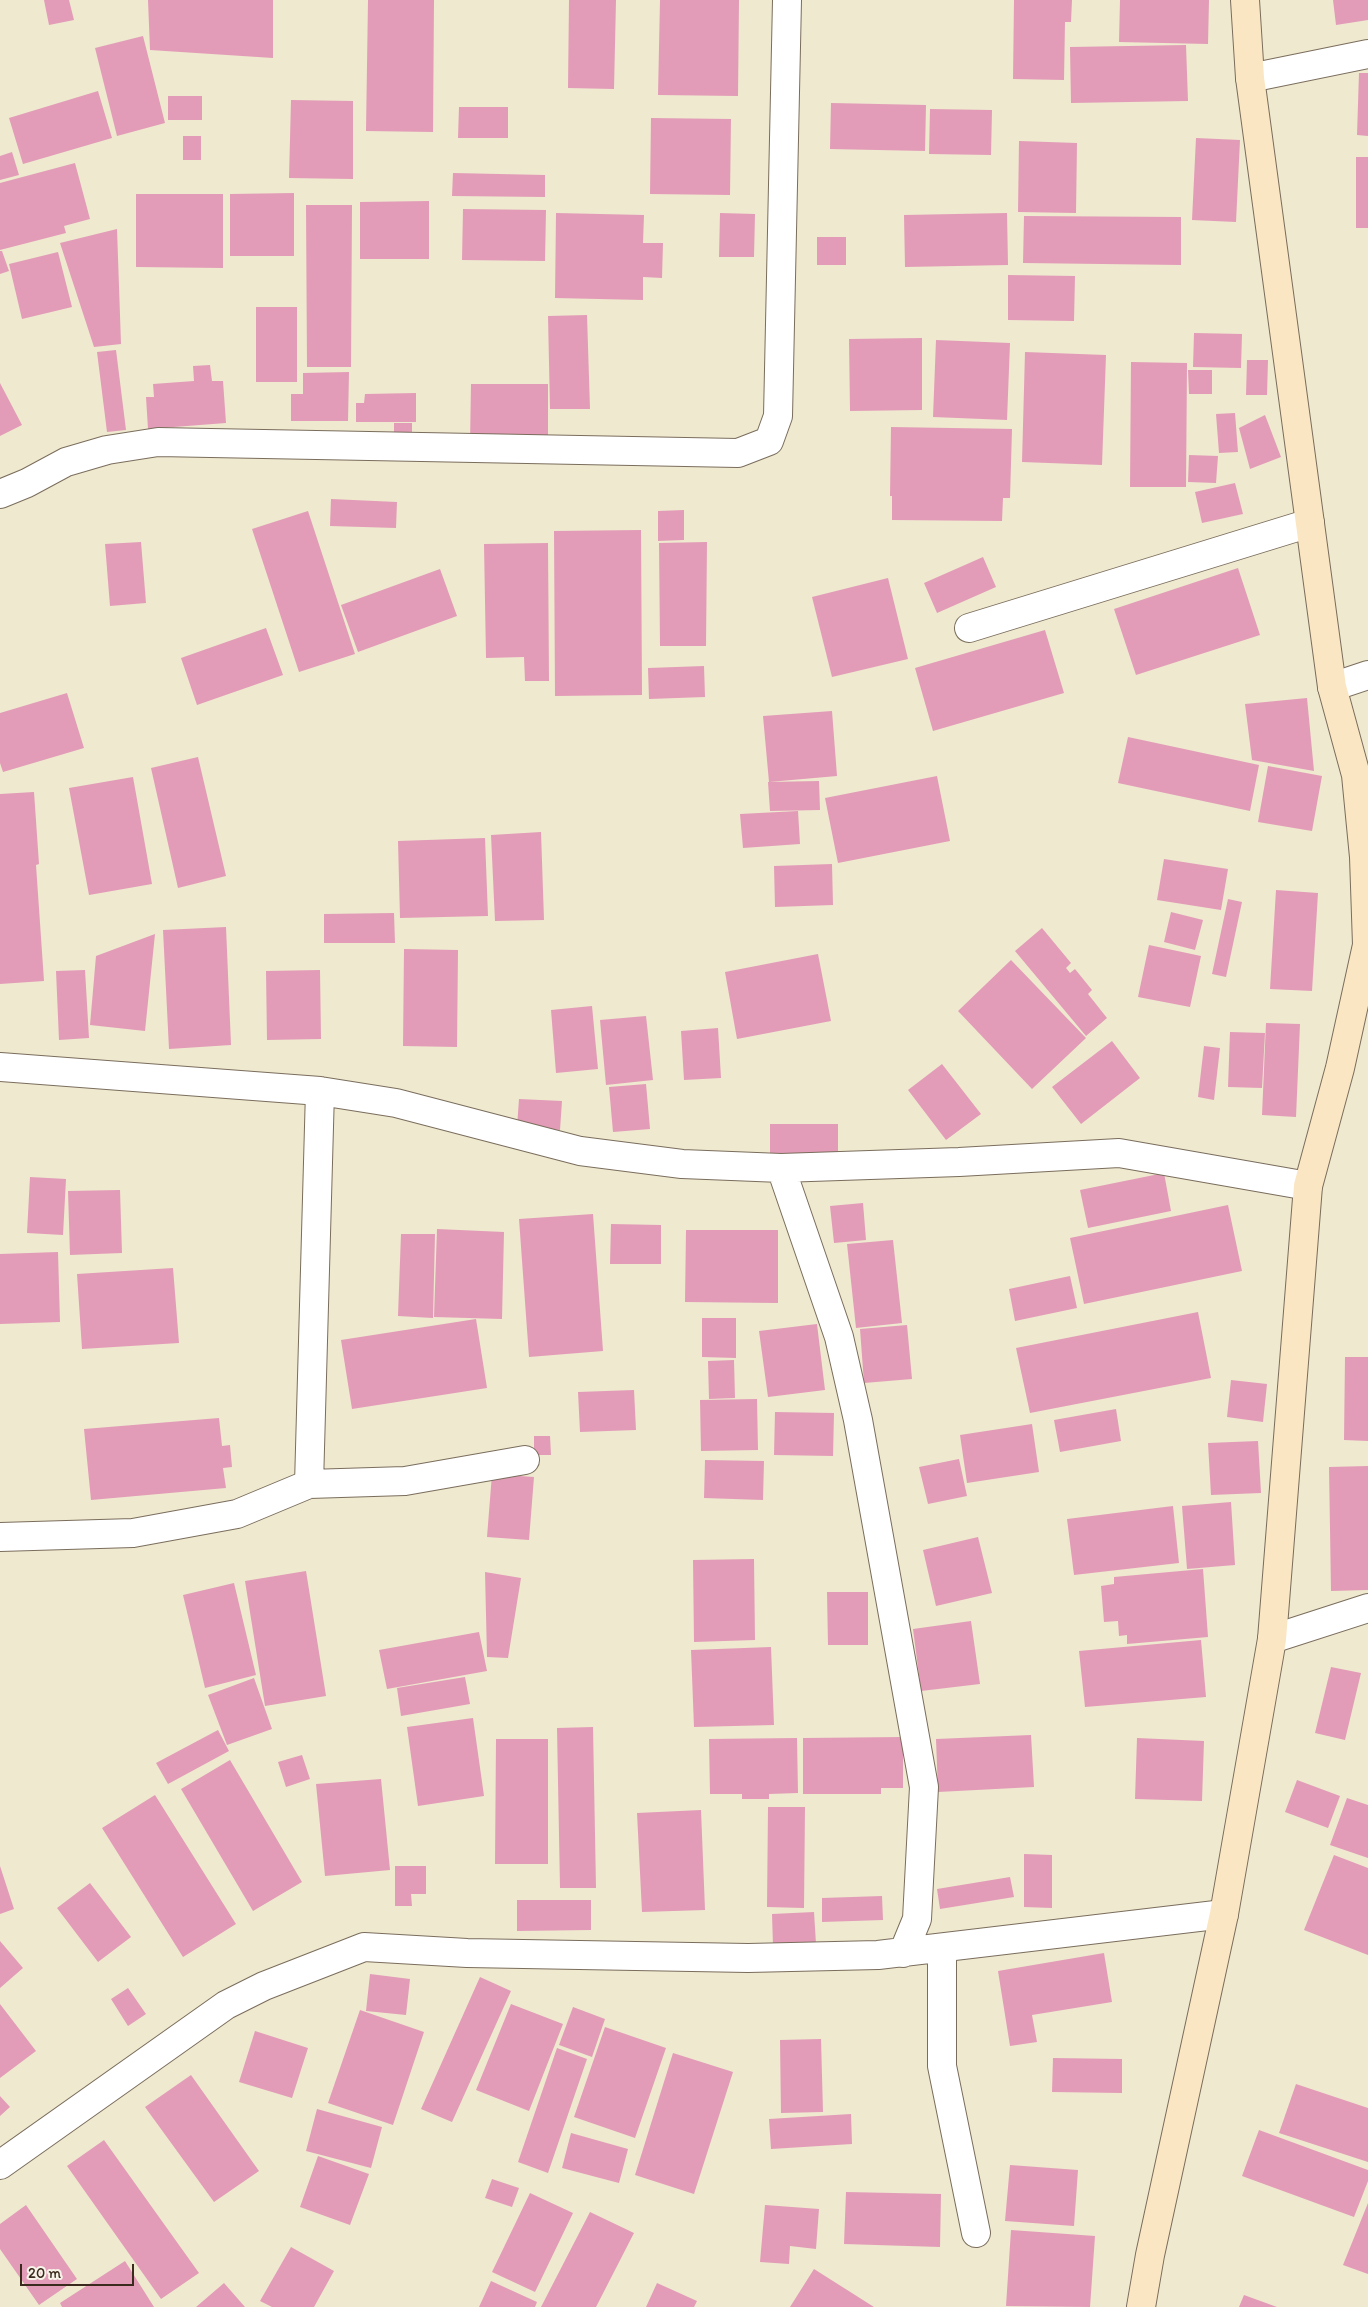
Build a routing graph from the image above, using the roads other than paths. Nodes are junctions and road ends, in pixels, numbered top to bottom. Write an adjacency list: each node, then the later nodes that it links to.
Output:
1 (787, 0): 5 (street)
2 (1245, 0): 4 (main road)
3 (1368, 54): 4 (street)
4 (1250, 78): 6 (main road)
5 (0, 494)
6 (1310, 523): 7 (street); 9 (main road)
7 (969, 628)
8 (1368, 675): 9 (street)
9 (1332, 687): 10 (main road)
10 (1368, 945): 14 (main road)
11 (0, 1067): 12 (street)
12 (320, 1091): 13 (street); 16 (street)
13 (781, 1168): 14 (street); 22 (street)
14 (1308, 1186): 19 (main road)
15 (526, 1460): 16 (street)
16 (309, 1484): 17 (street)
17 (0, 1537)
18 (1368, 1608): 19 (street)
19 (1272, 1639): 20 (main road)
20 (1224, 1914): 21 (street); 25 (main road)
21 (942, 1948): 22 (street); 24 (street)
22 (903, 1953): 23 (street)
23 (0, 2165)
24 (976, 2233)
25 (1141, 2307)

